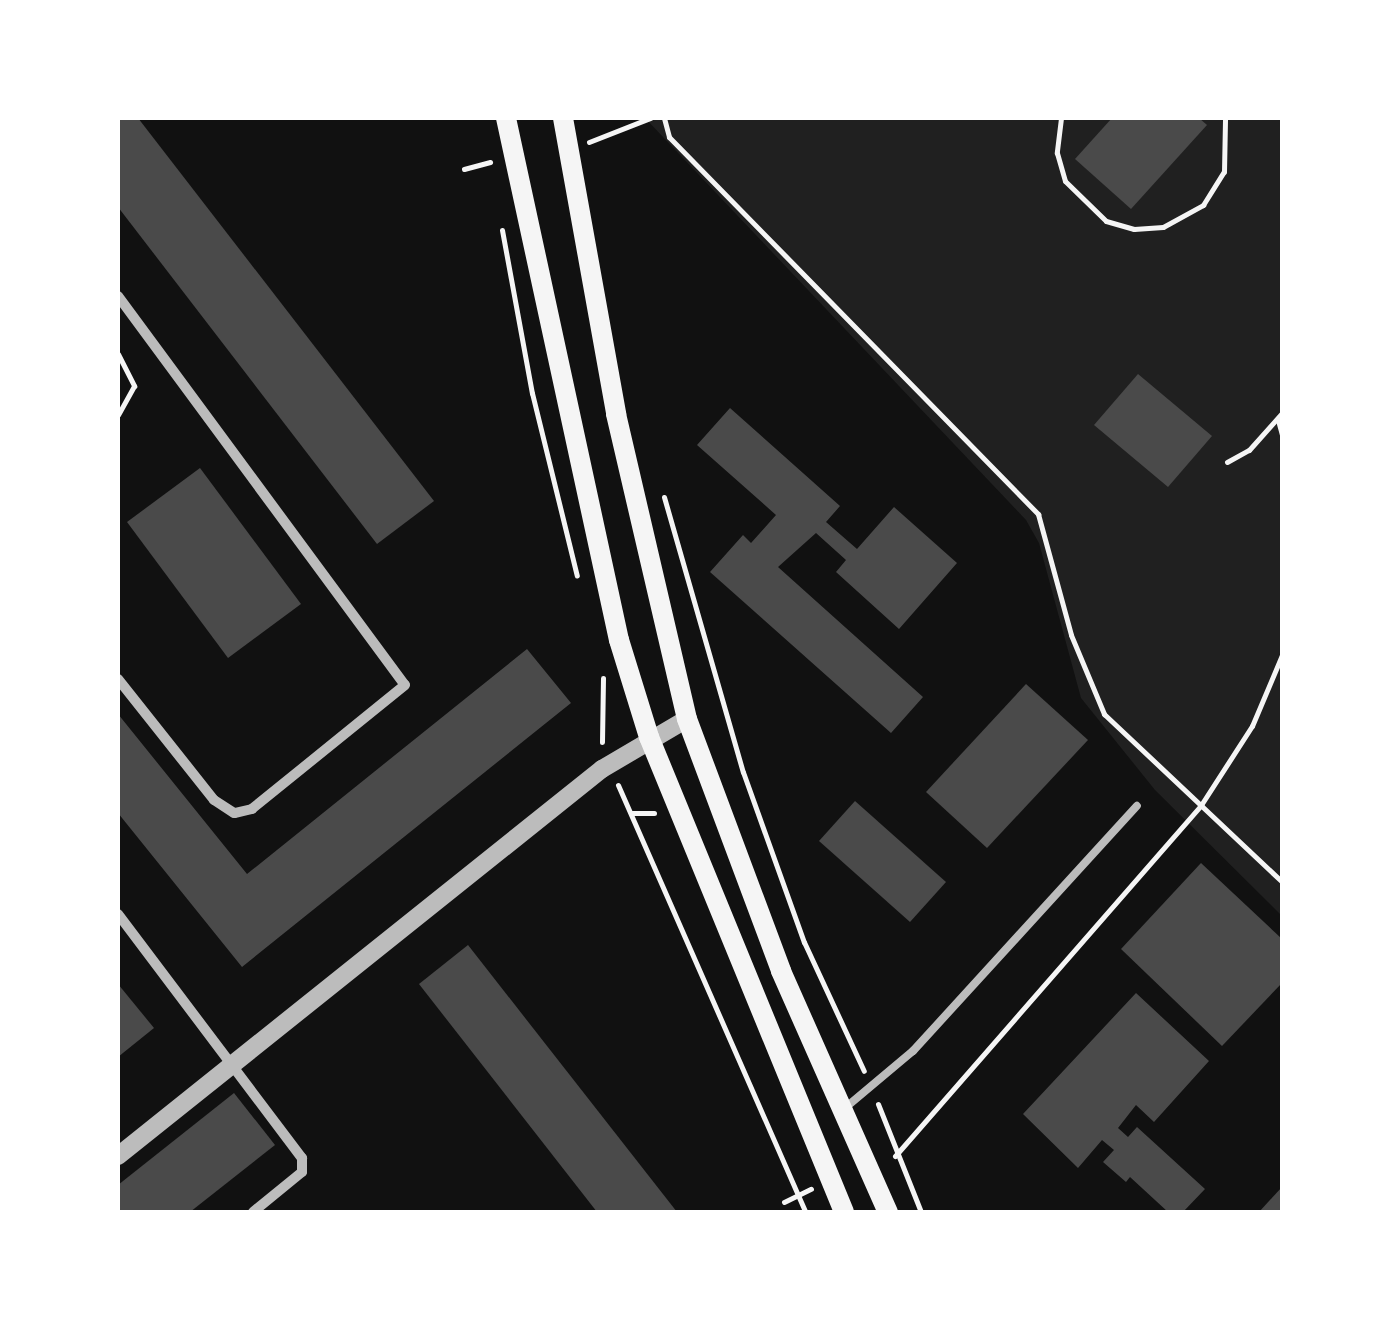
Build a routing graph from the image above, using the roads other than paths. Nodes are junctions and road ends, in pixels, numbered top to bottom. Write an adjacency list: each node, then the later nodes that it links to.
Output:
1 (506, 118): 6 (main road)
2 (563, 118): 5 (main road)
3 (118, 296): 4 (street)
4 (118, 679)
5 (686, 720): 6 (street); 10 (main road)
6 (649, 737): 9 (street); 13 (main road)
7 (1137, 806): 10 (lane)
8 (118, 914): 9 (street)
9 (233, 1065): 11 (street); 12 (street)
10 (841, 1110): 14 (main road)
11 (118, 1156)
12 (253, 1212)
13 (844, 1212)
14 (888, 1212)

